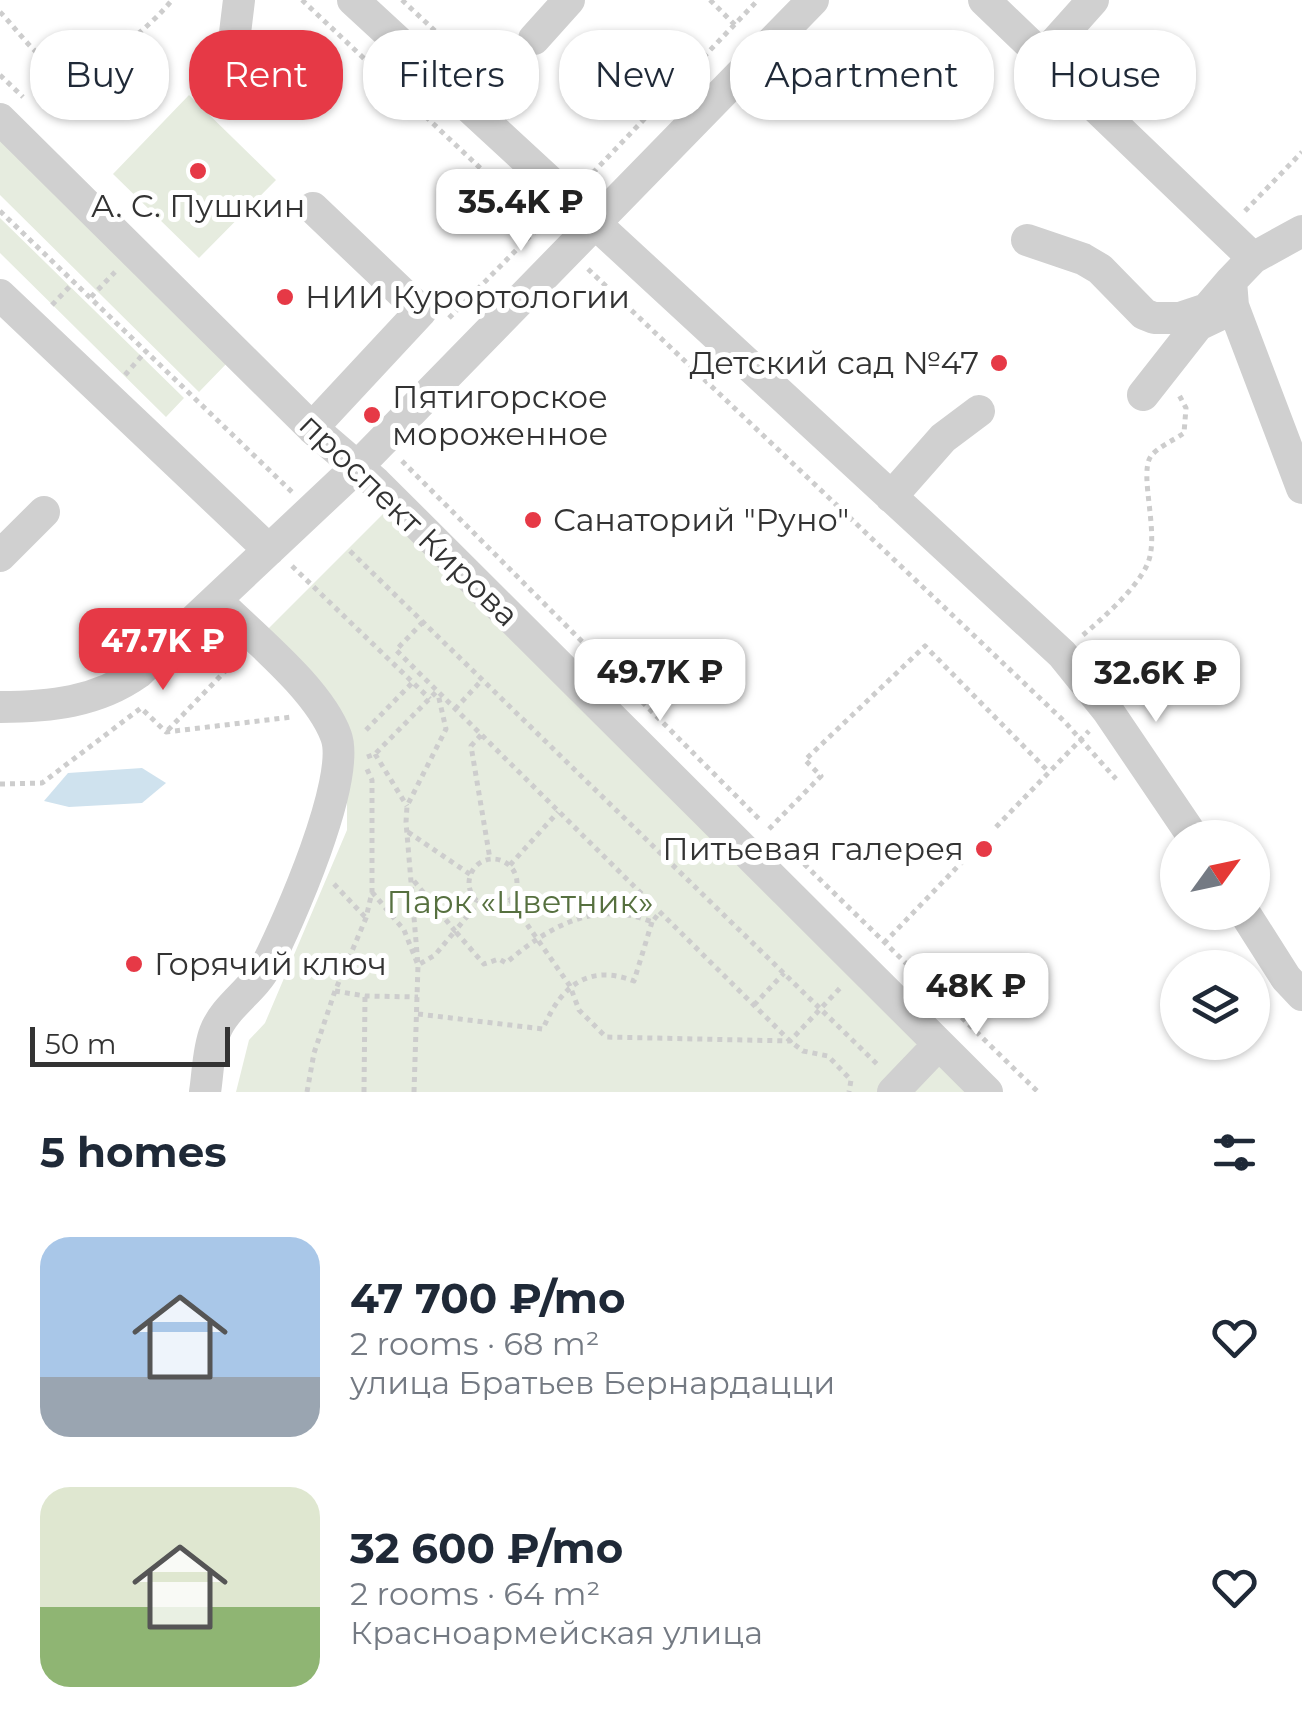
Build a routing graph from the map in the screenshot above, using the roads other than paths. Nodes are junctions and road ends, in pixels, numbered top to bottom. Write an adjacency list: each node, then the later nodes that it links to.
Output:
1 (239, 0): 7 (street)
2 (353, 0): 14 (street)
3 (569, 0): 10 (street)
4 (813, 0): 14 (street)
5 (984, 0): 8 (street)
6 (1093, 0): 9 (street)
7 (235, 30)
8 (1015, 30)
9 (1066, 30)
10 (539, 33)
11 (0, 119): 21 (street, проспект Кирова)
12 (1109, 120): 17 (street)
13 (313, 208): 21 (street)
14 (594, 223): 22 (street); 24 (street)
15 (1302, 231): 17 (street)
16 (1027, 240): 17 (street)
17 (1239, 282): 19 (street); 23 (street)
18 (0, 296): 27 (street)
19 (1143, 396)
20 (979, 411): 24 (street)
21 (312, 428): 22 (street, проспект Кирова)
22 (357, 467): 27 (street); 33 (street, проспект Кирова)
23 (1302, 488)
24 (892, 498): 30 (street)
25 (44, 512): 26 (street)
26 (0, 556)
27 (281, 558): 28 (street)
28 (216, 600): 29 (street); 35 (street)
29 (0, 707)
30 (1182, 820)
31 (1255, 930): 32 (street)
32 (1302, 995)
33 (938, 1045): 34 (street); 36 (street, проспект Кирова)
34 (896, 1088)
35 (205, 1092)
36 (988, 1092)

